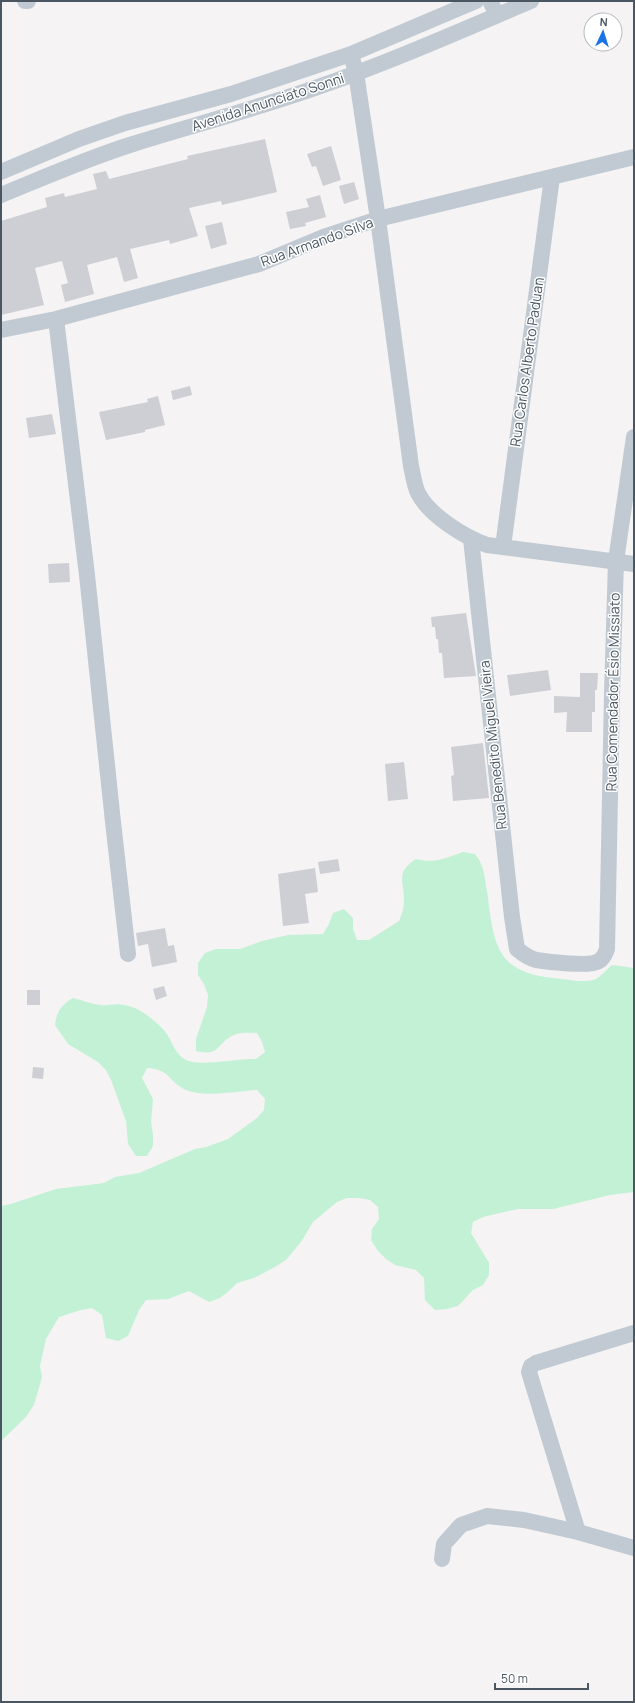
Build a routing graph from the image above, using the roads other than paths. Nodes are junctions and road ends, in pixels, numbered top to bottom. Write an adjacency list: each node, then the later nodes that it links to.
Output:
1 (476, 1): 5 (street, Avenida Anunciato Sonni)
2 (490, 1): 4 (street)
3 (531, 1): 4 (street, Avenida Anunciato Sonni)
4 (497, 15): 6 (street, Avenida Anunciato Sonni)
5 (351, 54): 6 (street); 7 (street, Avenida Anunciato Sonni)
6 (356, 73): 8 (street, Avenida Anunciato Sonni); 13 (street)
7 (125, 123): 8 (street); 10 (street, Avenida Anunciato Sonni)
8 (133, 144): 12 (street, Avenida Anunciato Sonni)
9 (634, 158): 11 (street, Rua Armando Silva)
10 (1, 172)
11 (552, 177): 13 (street, Rua Armando Silva); 18 (street, Rua Carlos Alberto Paduan)
12 (2, 193)
13 (378, 219): 14 (street, Rua Armando Silva); 17 (street)
14 (56, 319): 15 (street, Rua Armando Silva); 22 (street)
15 (1, 330)
16 (634, 437): 19 (street, Rua Comendador Ésio Missiato)
17 (471, 539): 18 (street); 21 (street, Rua Benedito Miguel Vieira)
18 (503, 546): 19 (street)
19 (616, 562): 20 (street); 21 (street, Rua Comendador Ésio Missiato)
20 (634, 564)
21 (608, 949)
22 (128, 954)
23 (634, 1332): 24 (street)
24 (578, 1532): 25 (street); 26 (street)
25 (634, 1548)
26 (442, 1559)

